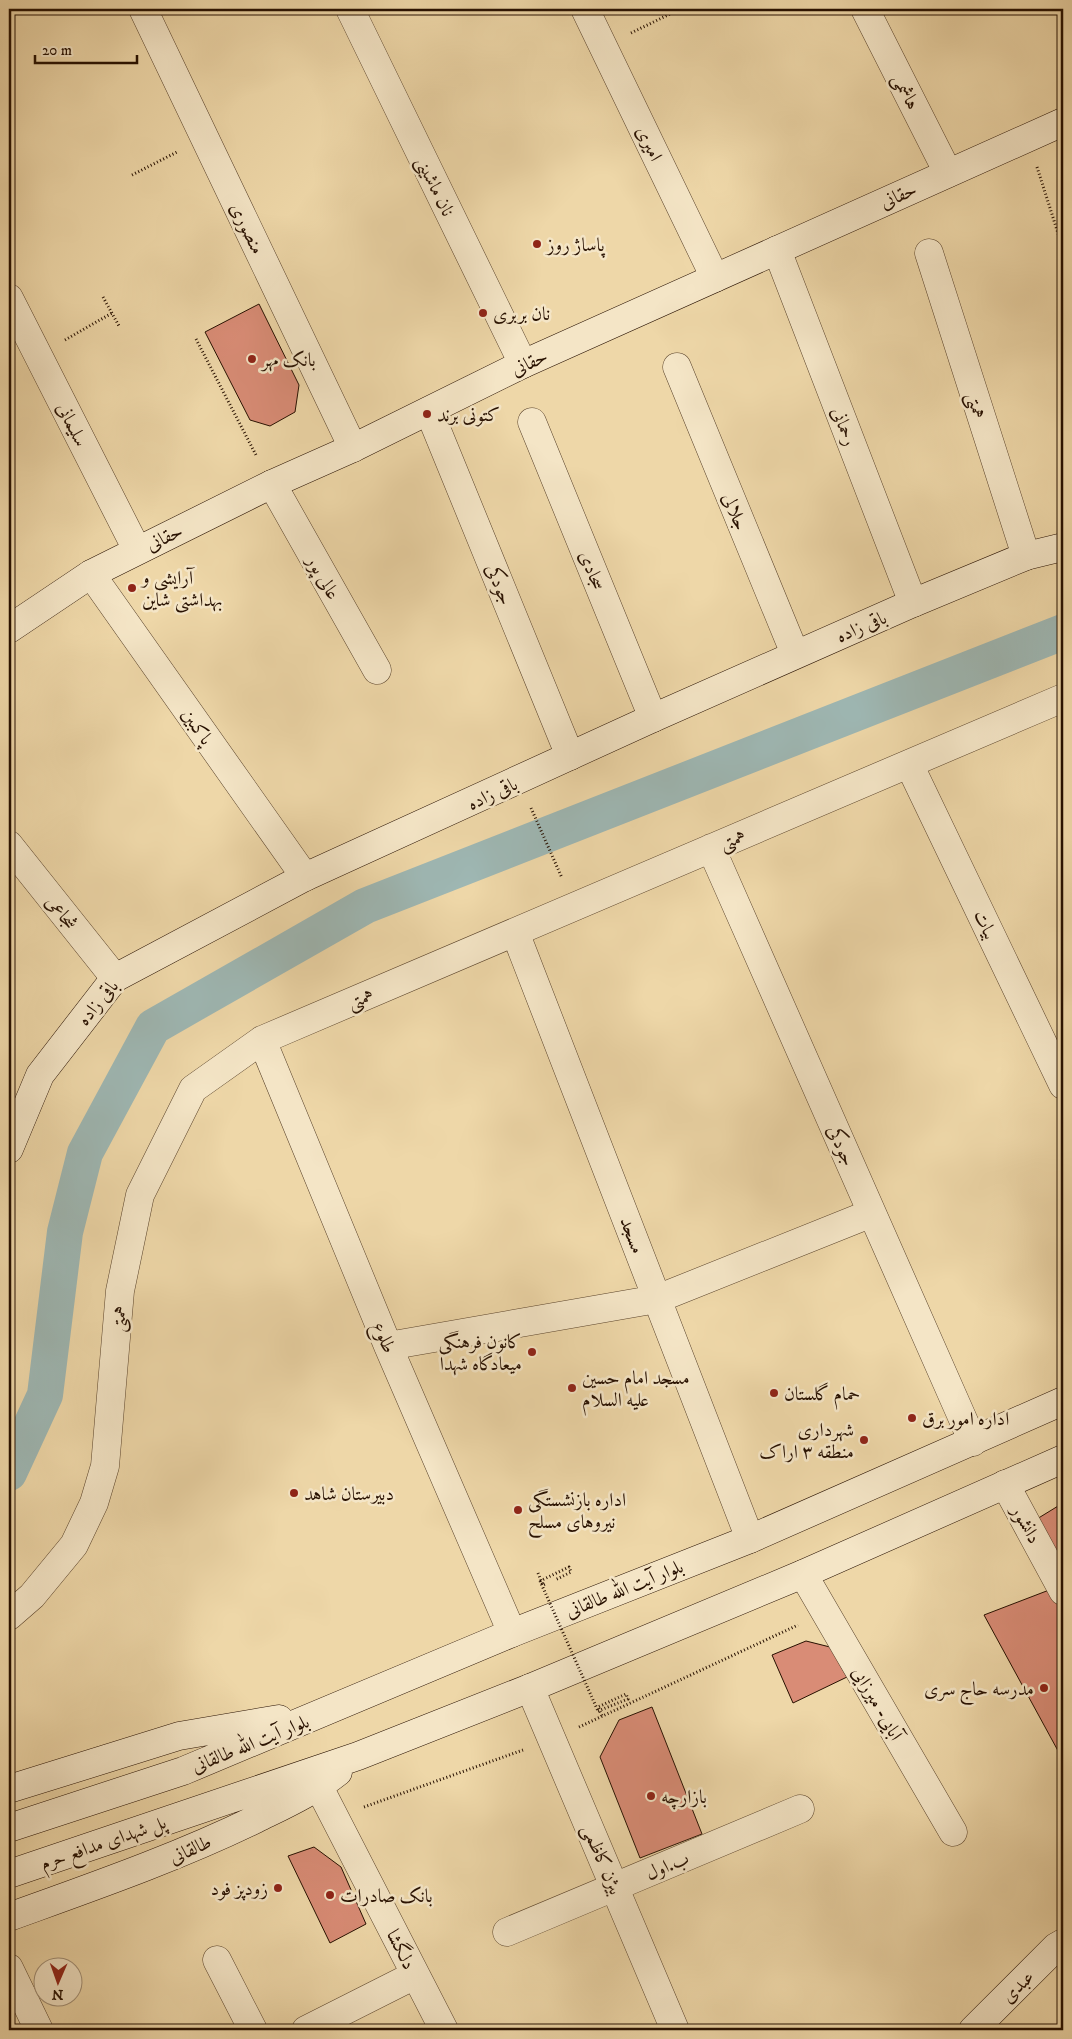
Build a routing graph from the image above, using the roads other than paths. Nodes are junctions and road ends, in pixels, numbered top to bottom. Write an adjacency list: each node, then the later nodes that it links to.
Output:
1 (143, 9): 15 (street, منصوری)
2 (350, 9): 11 (street, نان ماشینی)
3 (585, 9): 9 (street, امیری)
4 (865, 9): 6 (street, هاشمی)
5 (1063, 122): 6 (street, حقانی)
6 (948, 173): 7 (street, حقانی)
7 (777, 250): 9 (street, حقانی); 21 (street, رحمانی)
8 (929, 253): 19 (street, همتی)
9 (715, 278): 11 (street, حقانی)
10 (9, 298): 18 (street, سلیمانی)
11 (523, 364): 13 (street, حقانی)
12 (677, 367): 23 (street, جلالی)
13 (429, 411): 15 (street, حقانی); 27 (street, جودکی)
14 (532, 422): 26 (street, سجادی)
15 (353, 448): 16 (street, حقانی)
16 (272, 484): 18 (street, حقانی); 24 (street, عالی پور)
17 (1063, 547): 19 (street, باقی زاده)
18 (137, 550): 20 (street, حقانی)
19 (1026, 556): 21 (street, باقی زاده)
20 (91, 574): 22 (street, حقانی); 31 (street, پاکبین)
21 (913, 603): 23 (street, باقی زاده)
22 (9, 629)
23 (795, 654): 26 (street, باقی زاده)
24 (377, 670)
25 (1063, 698): 28 (street, همتی)
26 (653, 718): 27 (street, باقی زاده)
27 (570, 756): 31 (street, باقی زاده)
28 (909, 764): 30 (street, همتی); 35 (street, بیات)
29 (9, 845): 33 (street, شجاعی)
30 (711, 848): 32 (street, همتی); 37 (street, جودکی)
31 (306, 877): 33 (street, باقی زاده)
32 (515, 932): 34 (street, همتی); 38 (street, مسجد)
33 (115, 978): 36 (street, باقی زاده)
34 (262, 1040): 39 (street, طلوع); 47 (street, همتی)
35 (1063, 1085)
36 (9, 1149)
37 (872, 1213): 38 (street); 41 (street, جودکی)
38 (657, 1299): 39 (street); 44 (street, مسجد)
39 (388, 1346): 48 (street, طلوع)
40 (1063, 1401): 41 (street, بلوار آیت الله طالقانی)
41 (973, 1442): 44 (street, بلوار آیت الله طالقانی)
42 (1063, 1459): 43 (street)
43 (1005, 1484): 45 (street); 46 (street, دانشور)
44 (750, 1539): 48 (street, بلوار آیت الله طالقانی)
45 (804, 1574): 49 (street); 56 (street, آبایی- میرزایی)
46 (1063, 1591)
47 (9, 1616)
48 (512, 1633): 50 (street, بلوار آیت الله طالقانی)
49 (530, 1688): 51 (street); 58 (street, بیژن کاظمی)
50 (330, 1710): 53 (street); 55 (street, بلوار آیت الله طالقانی)
51 (358, 1756): 52 (street, طالقانی); 57 (street, پل شهدای مدافع حرم)
52 (320, 1787): 59 (street, طالقانی); 64 (street, دلگشا)
53 (9, 1789)
54 (800, 1809): 58 (street, ب.اول)
55 (9, 1828)
56 (953, 1832)
57 (9, 1874)
58 (614, 1887): 60 (street, ب.اول); 69 (street, بیژن کاظمی)
59 (9, 1917)
60 (507, 1932)
61 (1063, 1943): 70 (street, عبدی)
62 (217, 1960): 66 (street)
63 (9, 1968): 65 (street)
64 (415, 1974): 67 (street); 68 (street, دلگشا)
65 (39, 2030)
66 (253, 2030)
67 (306, 2030)
68 (444, 2030)
69 (675, 2030)
70 (973, 2030)

